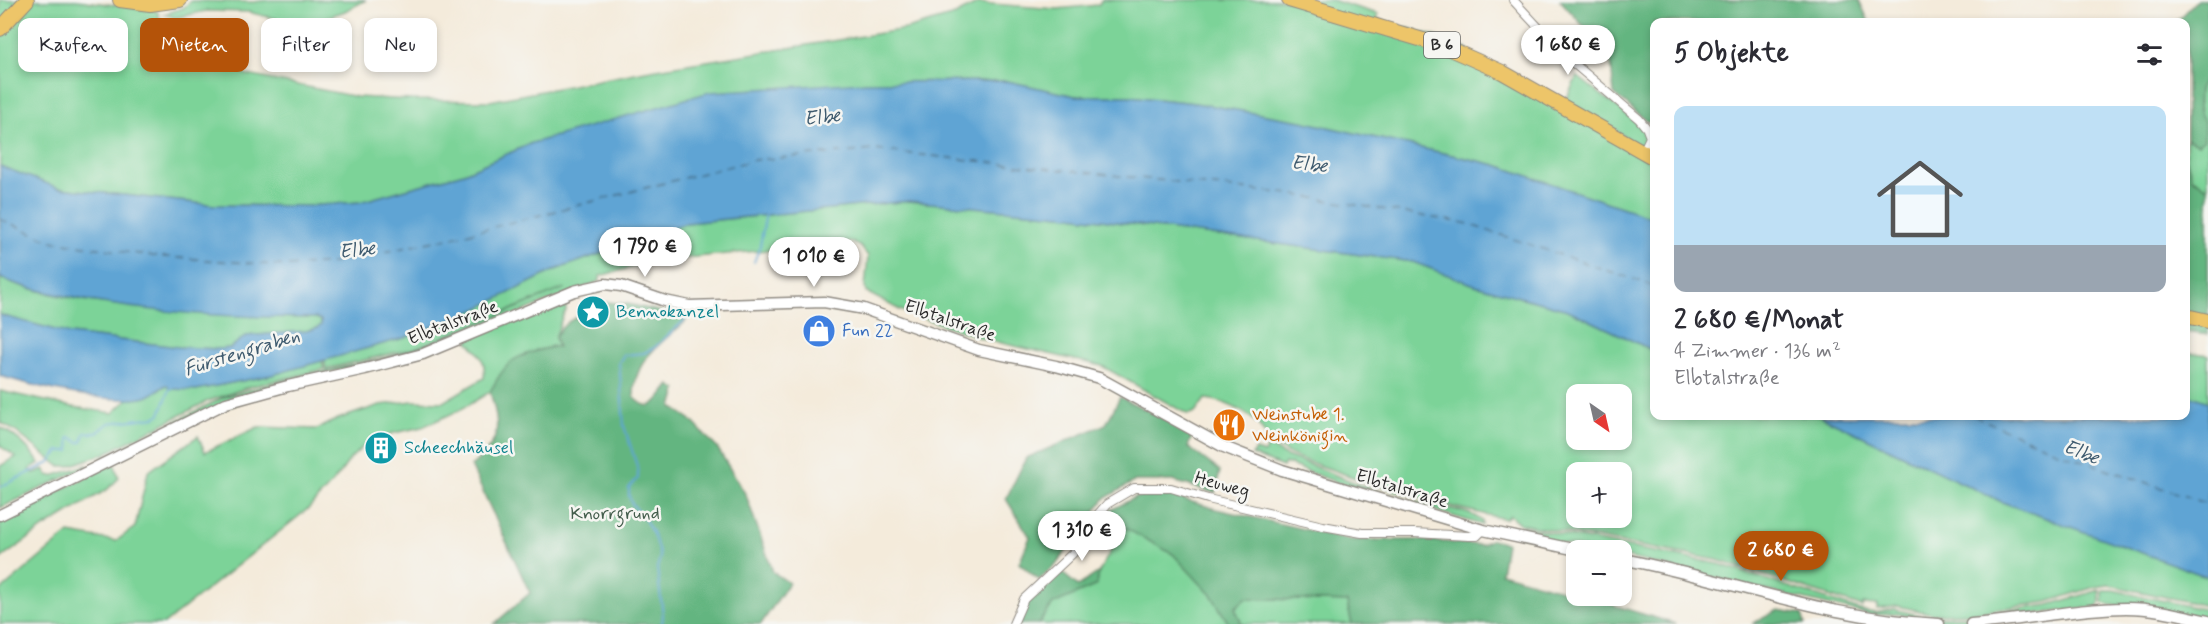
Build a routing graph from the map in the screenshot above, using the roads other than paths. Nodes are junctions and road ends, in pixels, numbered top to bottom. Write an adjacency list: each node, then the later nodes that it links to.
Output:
1 (27, 0): 6 (main road)
2 (120, 0): 3 (main road)
3 (180, 0)
4 (1289, 0): 9 (main road, B 6)
5 (1513, 0): 7 (street)
6 (0, 29)
7 (1647, 128): 8 (street); 9 (street)
8 (1650, 132)
9 (1649, 155)
10 (2190, 317): 11 (main road)
11 (2208, 321)
12 (0, 515): 13 (street, Elbtalstraße)
13 (1483, 530): 14 (street, Elbtalstraße); 17 (street, Heuweg)
14 (1566, 548)
15 (1632, 561): 18 (street)
16 (2208, 621): 19 (street)
17 (1014, 624)
18 (1939, 624)
19 (1971, 624)

